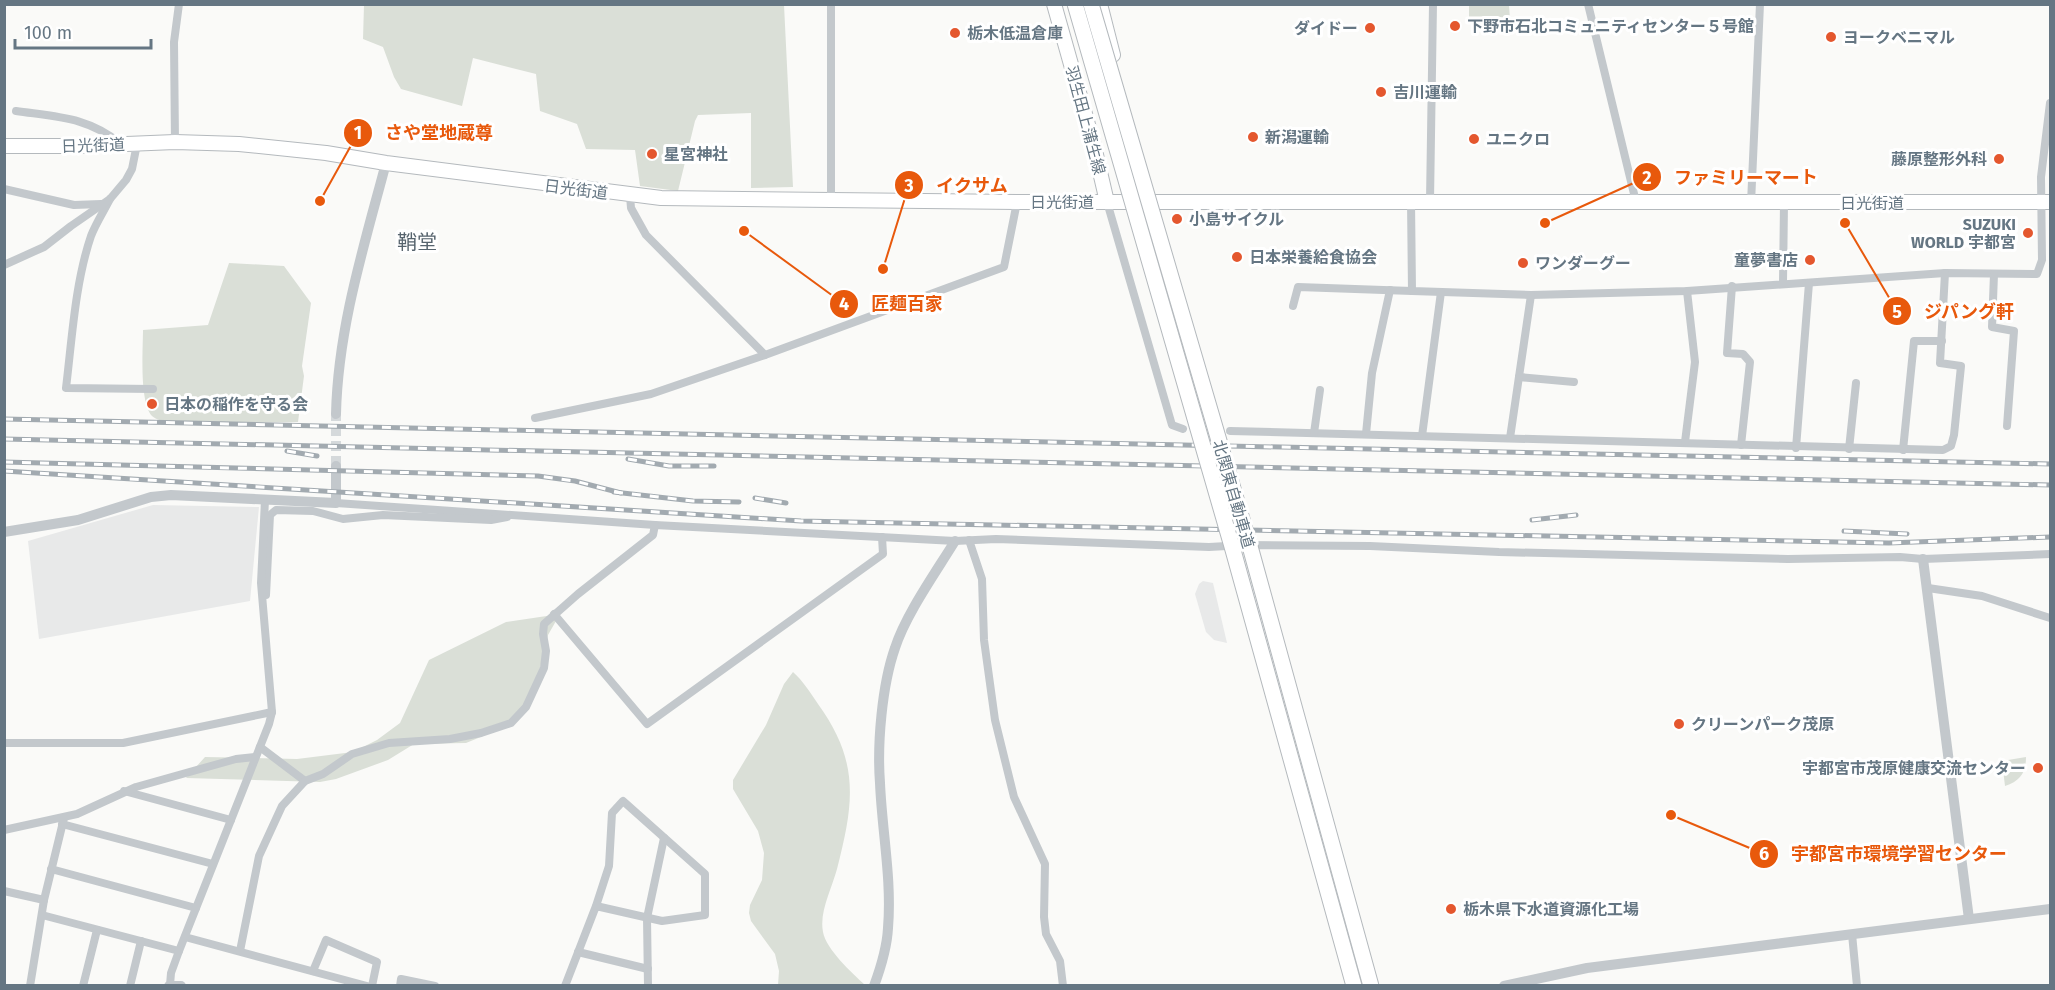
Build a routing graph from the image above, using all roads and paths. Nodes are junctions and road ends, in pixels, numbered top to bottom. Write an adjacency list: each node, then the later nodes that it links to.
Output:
1 (179, 4): 12 (street)
2 (831, 4): 20 (street)
3 (1054, 4): 24 (main road, 羽生田上蒲生線)
4 (1075, 4): 122 (highway, 北関東自動車道, bridge)
5 (1091, 4): 123 (highway, 北関東自動車道, bridge)
6 (1100, 4): 25 (main road)
7 (1433, 4): 22 (street)
8 (1587, 4): 26 (street)
9 (1760, 4): 27 (street)
10 (2050, 103): 28 (street)
11 (16, 111): 13 (street)
12 (175, 142): 14 (main road, 日光街道); 16 (main road, 日光街道)
13 (122, 144): 14 (main road, 日光街道); 15 (main road, 日光街道)
14 (137, 144): 19 (street)
15 (4, 146)
16 (386, 163): 18 (main road, 日光街道); 50 (street)
17 (4, 189): 19 (street)
18 (630, 196): 20 (main road, 日光街道); 44 (street)
19 (107, 201): 31 (street); 48 (street)
20 (831, 201): 23 (main road, 日光街道)
21 (1411, 201): 22 (main road, 日光街道); 25 (main road, 日光街道); 38 (street)
22 (1430, 201): 26 (main road, 日光街道)
23 (1017, 202): 24 (main road, 日光街道); 44 (street)
24 (1107, 202): 25 (main road, 日光街道); 53 (street)
25 (1151, 202)
26 (1636, 202): 27 (main road, 日光街道)
27 (1751, 202): 29 (main road, 日光街道)
28 (2046, 202): 29 (main road, 日光街道); 30 (street)
29 (1784, 203): 34 (street)
30 (2047, 260): 33 (street)
31 (4, 265)
32 (1945, 273): 33 (street); 35 (street); 43 (street)
33 (1994, 274): 52 (street)
34 (1783, 283): 35 (street); 36 (street)
35 (1809, 283): 61 (street)
36 (1732, 286): 39 (street); 60 (street)
37 (1390, 290): 38 (street); 42 (street); 56 (street)
38 (1412, 291): 40 (street)
39 (1687, 291): 41 (street); 59 (street)
40 (1441, 292): 41 (street); 57 (street)
41 (1531, 295): 45 (street)
42 (1293, 306)
43 (1942, 341): 63 (street); 63 (street)
44 (765, 355): 51 (street)
45 (1519, 377): 46 (street); 58 (street)
46 (1574, 381)
47 (1856, 383): 62 (street)
48 (153, 389)
49 (1320, 390): 55 (street)
50 (336, 414)
51 (535, 418)
52 (2007, 426)
53 (1183, 429)
54 (1230, 431): 55 (street)
55 (1314, 433): 56 (street)
56 (1366, 434): 57 (street)
57 (1422, 436): 58 (street)
58 (1510, 438): 59 (street)
59 (1685, 442): 60 (street)
60 (1741, 446): 61 (street)
61 (1796, 448): 62 (street)
62 (1849, 449): 63 (street)
63 (1903, 450)
64 (336, 466): 66 (street)
65 (266, 500): 66 (street); 69 (street); 77 (street)
66 (336, 503): 67 (street)
67 (519, 515): 68 (street); 77 (street)
68 (655, 525): 70 (street); 78 (street)
69 (4, 532)
70 (882, 537): 72 (street); 78 (street)
71 (969, 540): 72 (street); 73 (street); 121 (street)
72 (955, 541): 120 (street)
73 (1253, 545): 75 (street); 124 (street)
74 (2050, 554): 75 (street)
75 (1923, 559): 76 (street)
76 (1928, 588): 79 (street); 99 (street)
77 (263, 603): 80 (street)
78 (554, 614): 84 (street)
79 (2050, 618)
80 (272, 712): 81 (street); 82 (street)
81 (4, 743)
82 (260, 747): 83 (street); 84 (street)
83 (255, 758): 85 (street); 86 (street)
84 (305, 781): 105 (street)
85 (124, 791): 86 (street); 87 (street)
86 (231, 820): 90 (street)
87 (63, 821): 88 (street); 90 (street); 91 (street)
88 (4, 830)
89 (664, 838): 94 (street); 98 (street); 98 (street)
90 (213, 864): 95 (street)
91 (51, 869): 93 (street); 95 (street)
92 (4, 891): 93 (street)
93 (44, 900): 97 (street)
94 (596, 906): 98 (street); 106 (street)
95 (196, 908): 102 (street)
96 (2050, 909): 99 (street)
97 (42, 915): 100 (street); 110 (street)
98 (647, 918): 107 (street)
99 (1969, 918): 101 (street)
100 (97, 930): 103 (street); 111 (street)
101 (1852, 934): 125 (street); 126 (street)
102 (185, 937): 104 (street); 105 (street)
103 (141, 941): 104 (street); 112 (street)
104 (179, 951): 109 (street)
105 (240, 951): 108 (street)
106 (578, 952): 107 (street); 118 (street)
107 (648, 969): 119 (street)
108 (314, 971): 114 (street); 115 (street)
109 (169, 985): 113 (street)
110 (30, 986)
111 (82, 986)
112 (130, 986)
113 (182, 986)
114 (367, 986)
115 (372, 986)
116 (400, 986): 117 (street)
117 (435, 986)
118 (565, 986)
119 (648, 986)
120 (874, 986)
121 (1063, 986)
122 (1354, 986)
123 (1371, 986)
124 (1376, 986)
125 (1504, 986)
126 (1857, 986)

